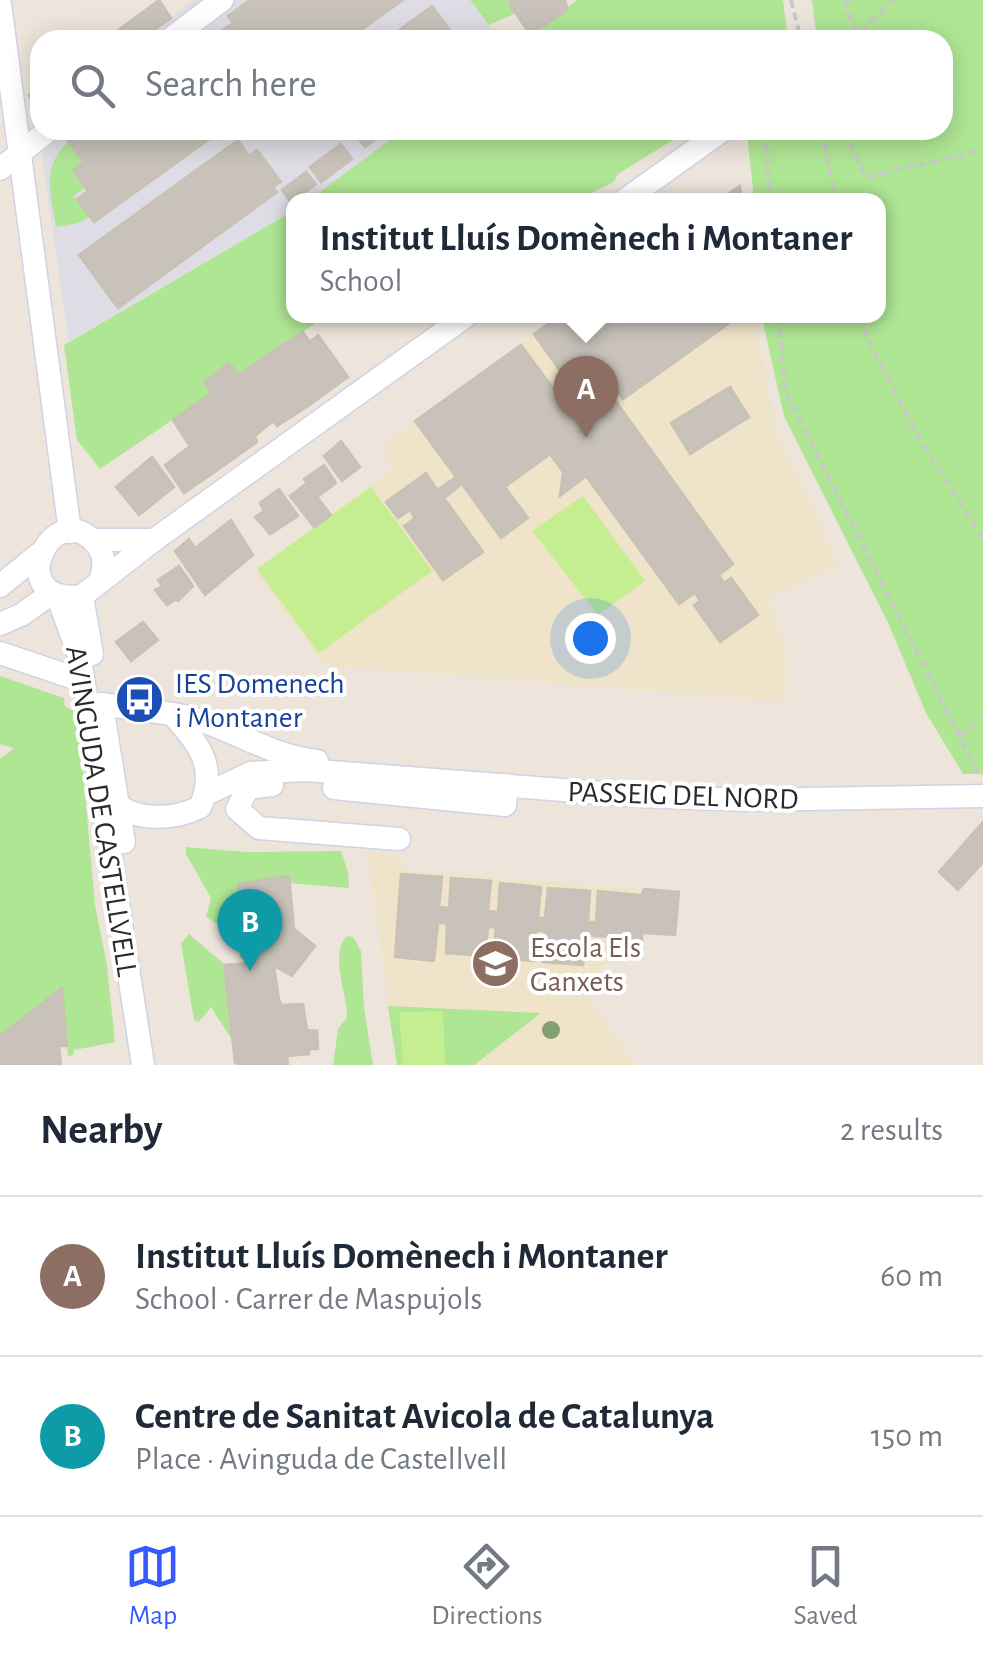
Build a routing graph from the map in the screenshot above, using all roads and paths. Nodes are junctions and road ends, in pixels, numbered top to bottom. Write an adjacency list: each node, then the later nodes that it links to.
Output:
1 (222, 0): 6 (street)
2 (792, 0): 7 (path)
3 (848, 0): 8 (path)
4 (894, 0): 9 (path)
5 (0, 4): 16 (street)
6 (182, 30)
7 (798, 30)
8 (855, 30)
9 (862, 30)
10 (36, 140): 16 (street)
11 (709, 140): 18 (street)
12 (766, 140): 19 (path)
13 (822, 140): 20 (path)
14 (850, 140): 15 (path)
15 (983, 150)
16 (19, 153): 17 (street); 24 (street)
17 (0, 170)
18 (635, 193)
19 (770, 193)
20 (834, 193)
21 (456, 323): 27 (street)
22 (781, 323): 37 (path)
23 (864, 323): 25 (path)
24 (70, 532): 26 (street); 28 (street)
25 (983, 539)
26 (93, 540): 27 (street); 30 (street)
27 (154, 540): 30 (street)
28 (39, 554): 29 (street); 31 (street)
29 (0, 586)
30 (91, 589): 31 (street); 34 (street, AVINGUDA DE CASTELLVELL)
31 (55, 594): 32 (street); 34 (street, AVINGUDA DE CASTELLVELL)
32 (0, 624)
33 (0, 653): 34 (street)
34 (90, 694): 35 (street, PASSEIG DEL NORD); 43 (street, AVINGUDA DE CASTELLVELL); 47 (street, AVINGUDA DE CASTELLVELL)
35 (172, 714): 38 (street, PASSEIG DEL NORD); 41 (street)
36 (983, 716): 37 (path)
37 (960, 736): 39 (path)
38 (384, 774): 40 (street, PASSEIG DEL NORD); 41 (street, PASSEIG DEL NORD)
39 (983, 783)
40 (506, 786): 42 (street, PASSEIG DEL NORD); 45 (street)
41 (206, 794): 44 (street, PASSEIG DEL NORD)
42 (983, 796)
43 (118, 806): 44 (street); 46 (street, AVINGUDA DE CASTELLVELL)
44 (160, 818): 46 (street)
45 (399, 839)
46 (126, 858): 47 (street, AVINGUDA DE CASTELLVELL)
47 (138, 1030): 48 (street, AVINGUDA DE CASTELLVELL)
48 (143, 1065)

